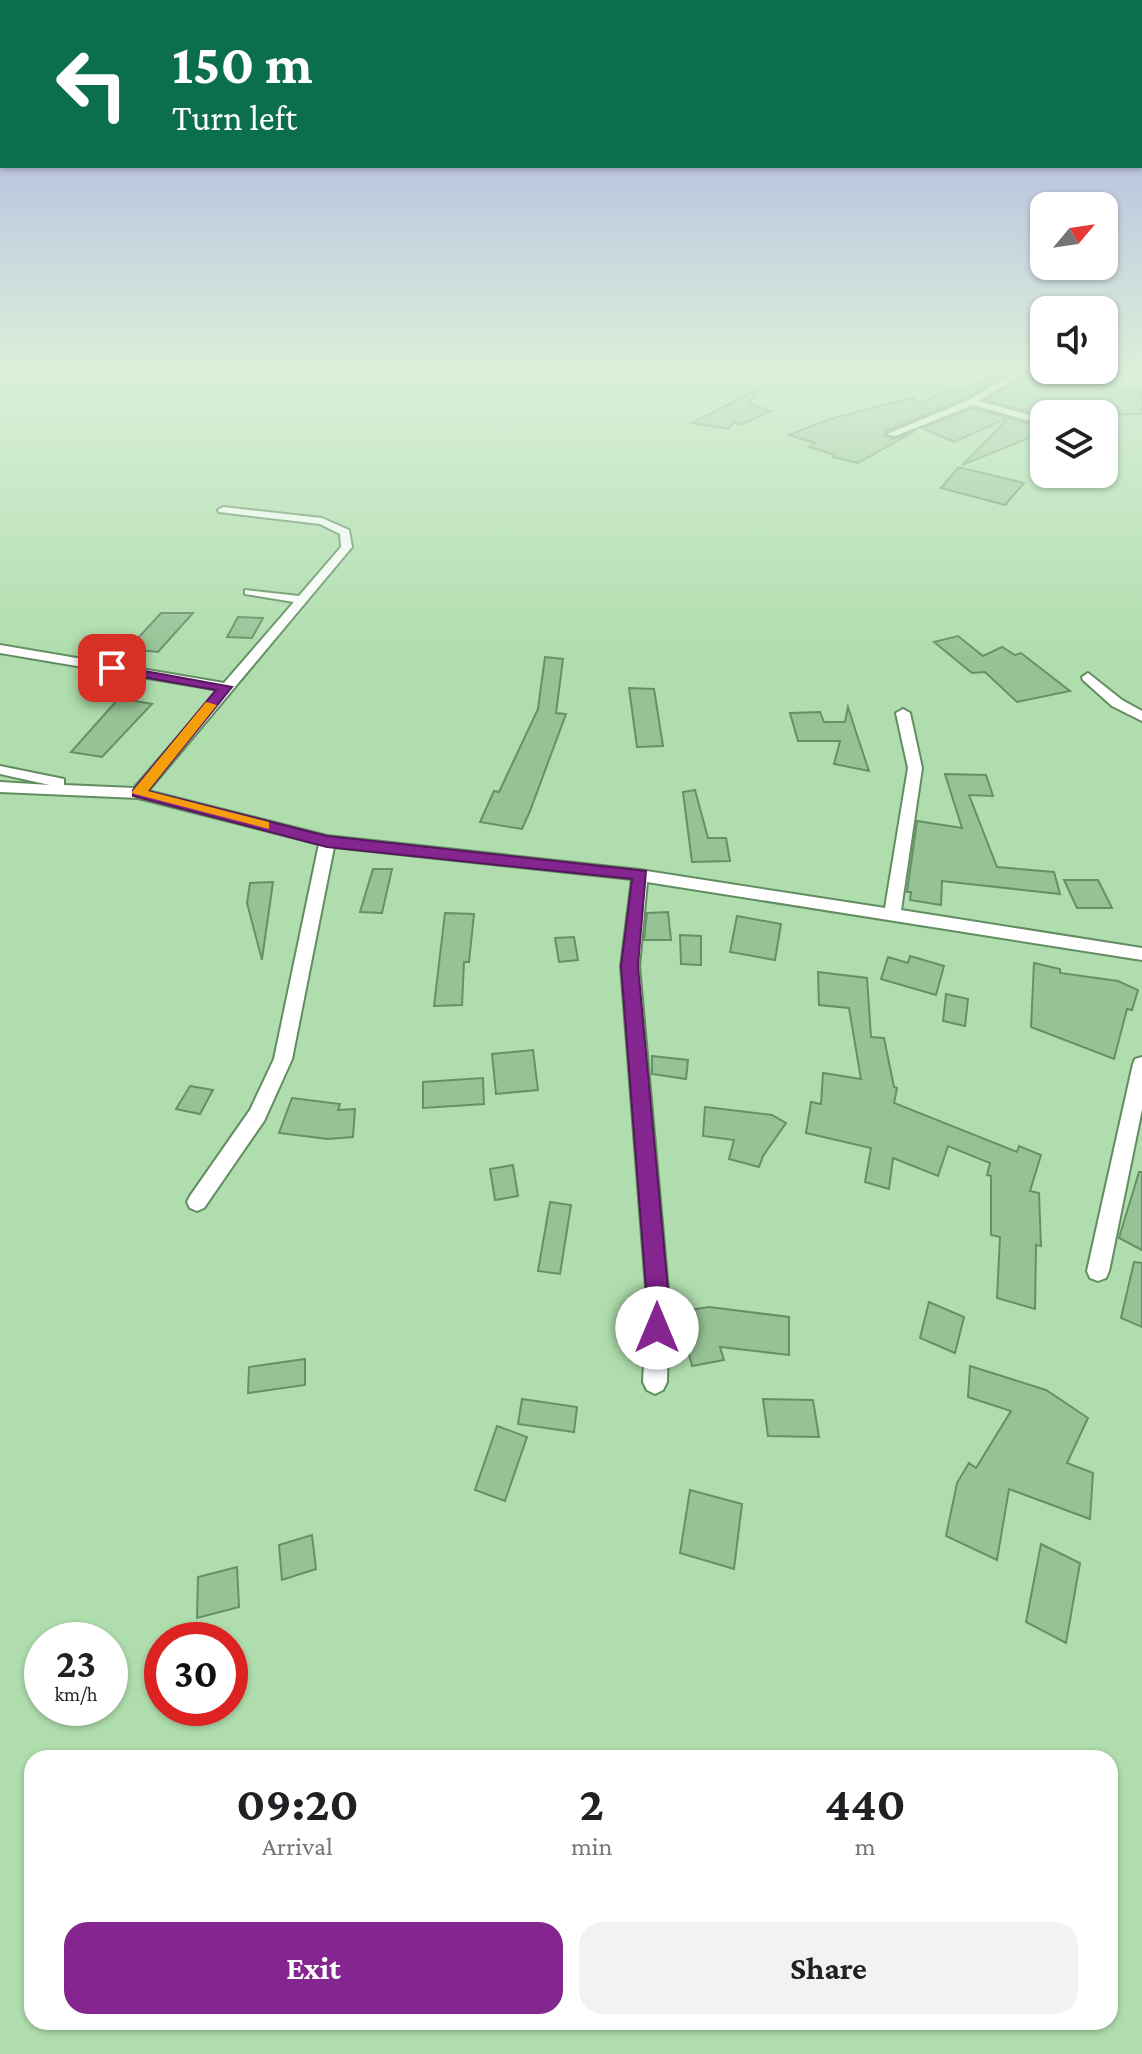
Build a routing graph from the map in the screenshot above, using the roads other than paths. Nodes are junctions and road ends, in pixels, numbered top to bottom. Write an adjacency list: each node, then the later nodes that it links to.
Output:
1 (223, 510): 3 (street)
2 (249, 592): 3 (street)
3 (304, 600): 6 (street)
4 (0, 649): 6 (street)
5 (1088, 677): 8 (street)
6 (225, 687): 12 (street)
7 (903, 713): 15 (street)
8 (1142, 717)
9 (0, 770): 11 (street)
10 (0, 787): 11 (street)
11 (72, 790): 12 (street)
12 (138, 793): 13 (street)
13 (327, 841): 14 (street); 18 (street)
14 (640, 875): 15 (street); 20 (street)
15 (892, 913): 16 (street)
16 (1142, 954)
17 (1142, 1064): 19 (street)
18 (197, 1202)
19 (1098, 1271)
20 (655, 1382)

